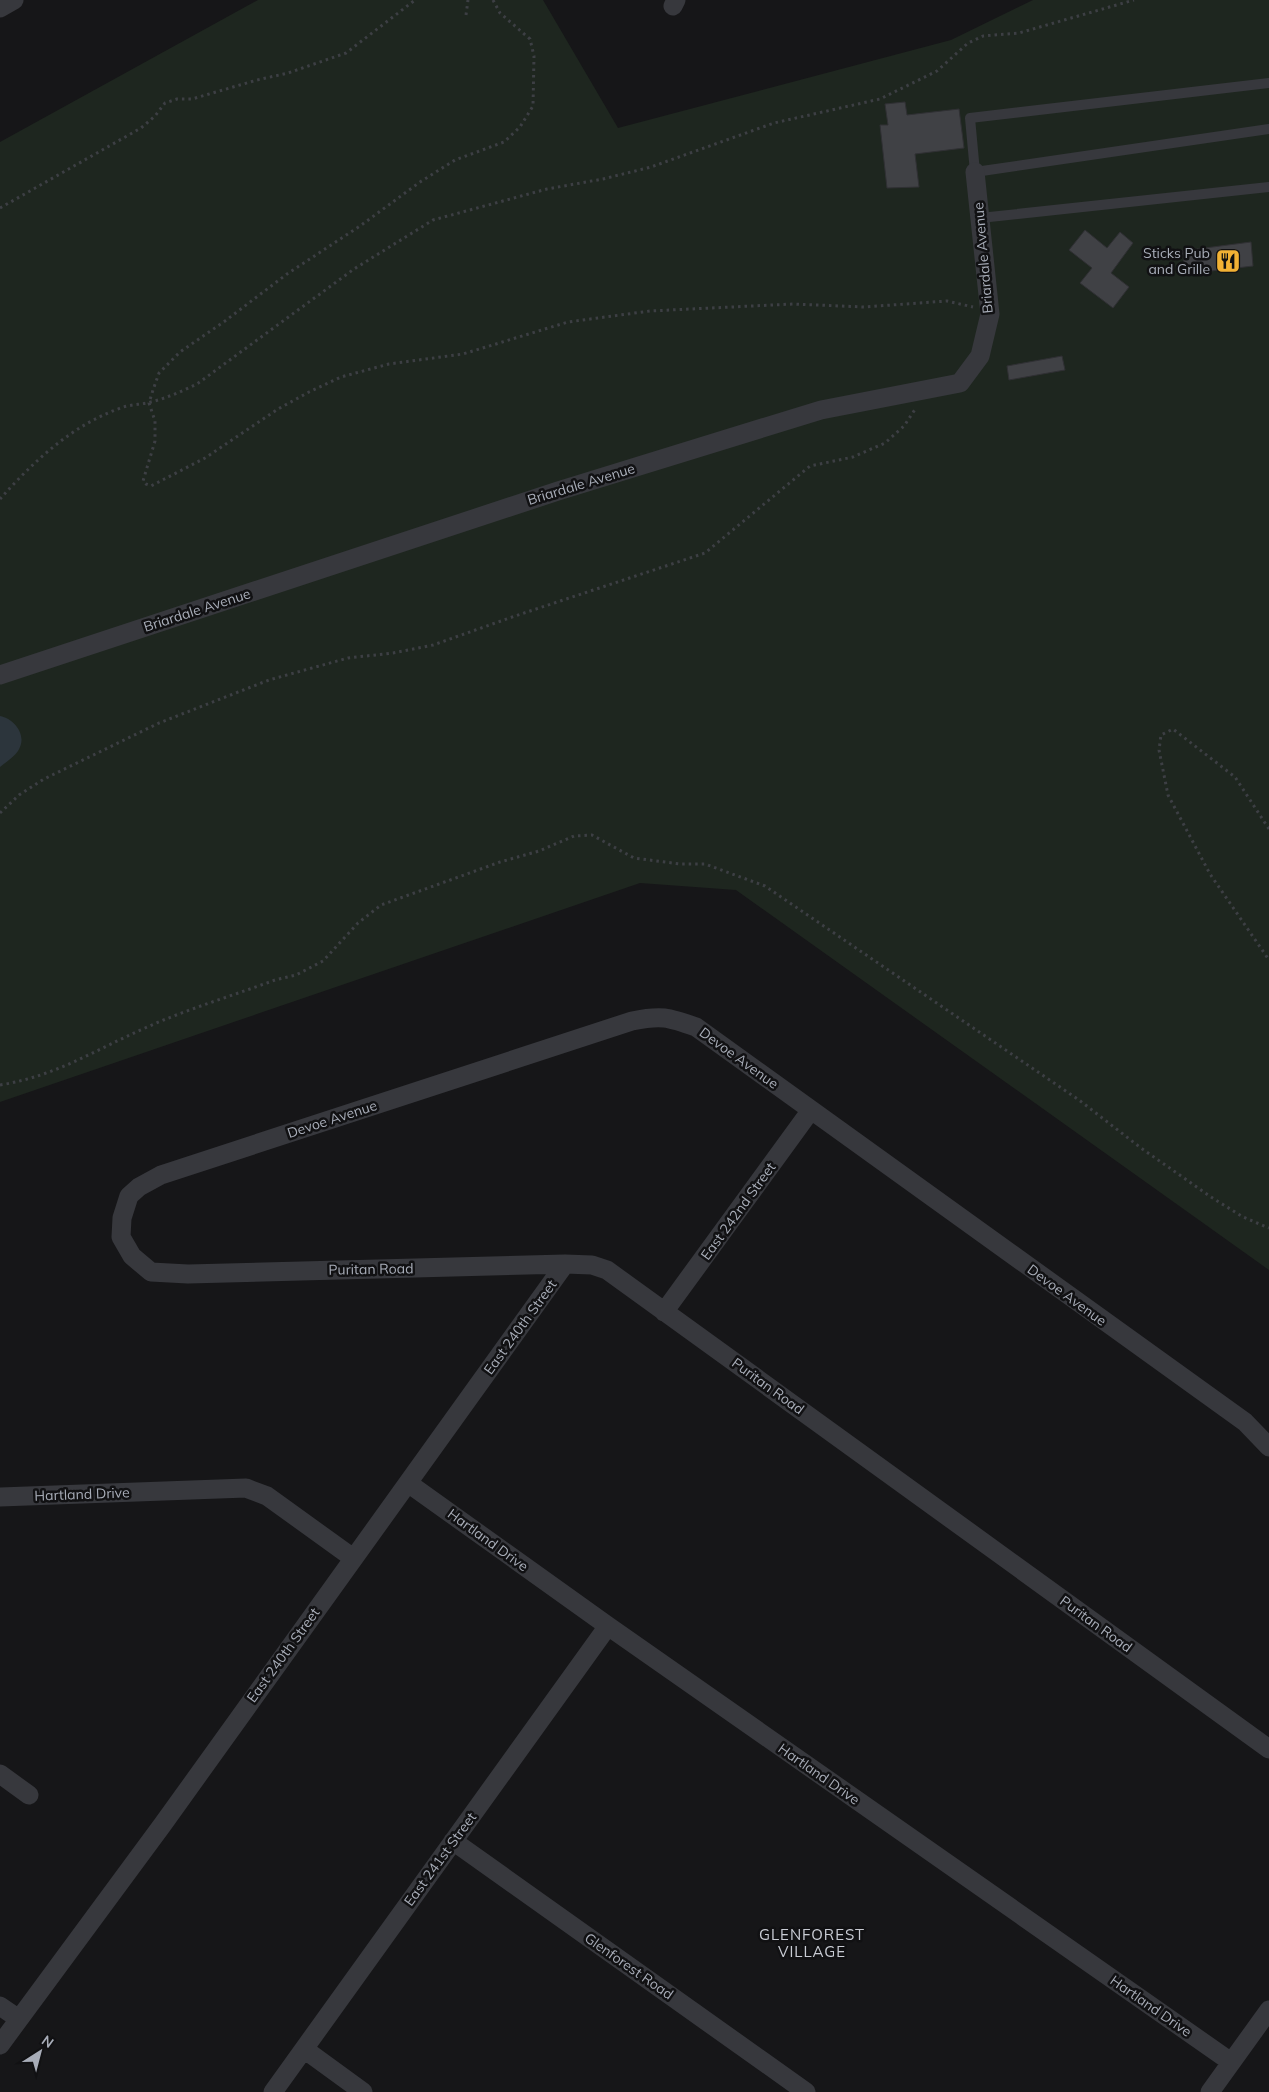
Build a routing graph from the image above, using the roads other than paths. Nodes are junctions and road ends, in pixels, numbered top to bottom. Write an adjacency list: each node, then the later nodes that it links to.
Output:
1 (14, 0): 2 (street)
2 (0, 8)
3 (1269, 83): 5 (lane)
4 (1269, 129): 5 (lane)
5 (976, 172): 7 (street, Briardale Avenue)
6 (1269, 187): 7 (lane)
7 (980, 218): 8 (street, Briardale Avenue)
8 (0, 676)
9 (811, 1110): 11 (street, Devoe Avenue); 12 (street, East 242nd Street); 13 (street, Devoe Avenue)
10 (565, 1264): 11 (street, Puritan Road); 12 (street, Puritan Road); 14 (street, East 240th Street)
11 (188, 1274)
12 (664, 1312): 18 (street, Puritan Road)
13 (1269, 1447)
14 (408, 1484): 16 (street, East 240th Street); 17 (street, Hartland Drive)
15 (0, 1497): 16 (street, Hartland Drive)
16 (353, 1558): 24 (street, East 240th Street)
17 (608, 1626): 21 (street, East 241st Street); 27 (street, Hartland Drive)
18 (1269, 1749)
19 (0, 1774): 20 (street)
20 (29, 1794)
21 (453, 1840): 26 (street, East 241st Street); 30 (street, Glenforest Road)
22 (0, 2006): 24 (street)
23 (1269, 2010): 27 (street)
24 (19, 2019): 25 (street, East 240th Street)
25 (0, 2045)
26 (304, 2049): 28 (street, East 241st Street); 29 (street)
27 (1231, 2062): 31 (street)
28 (273, 2092)
29 (363, 2092)
30 (806, 2092)
31 (1210, 2092)

